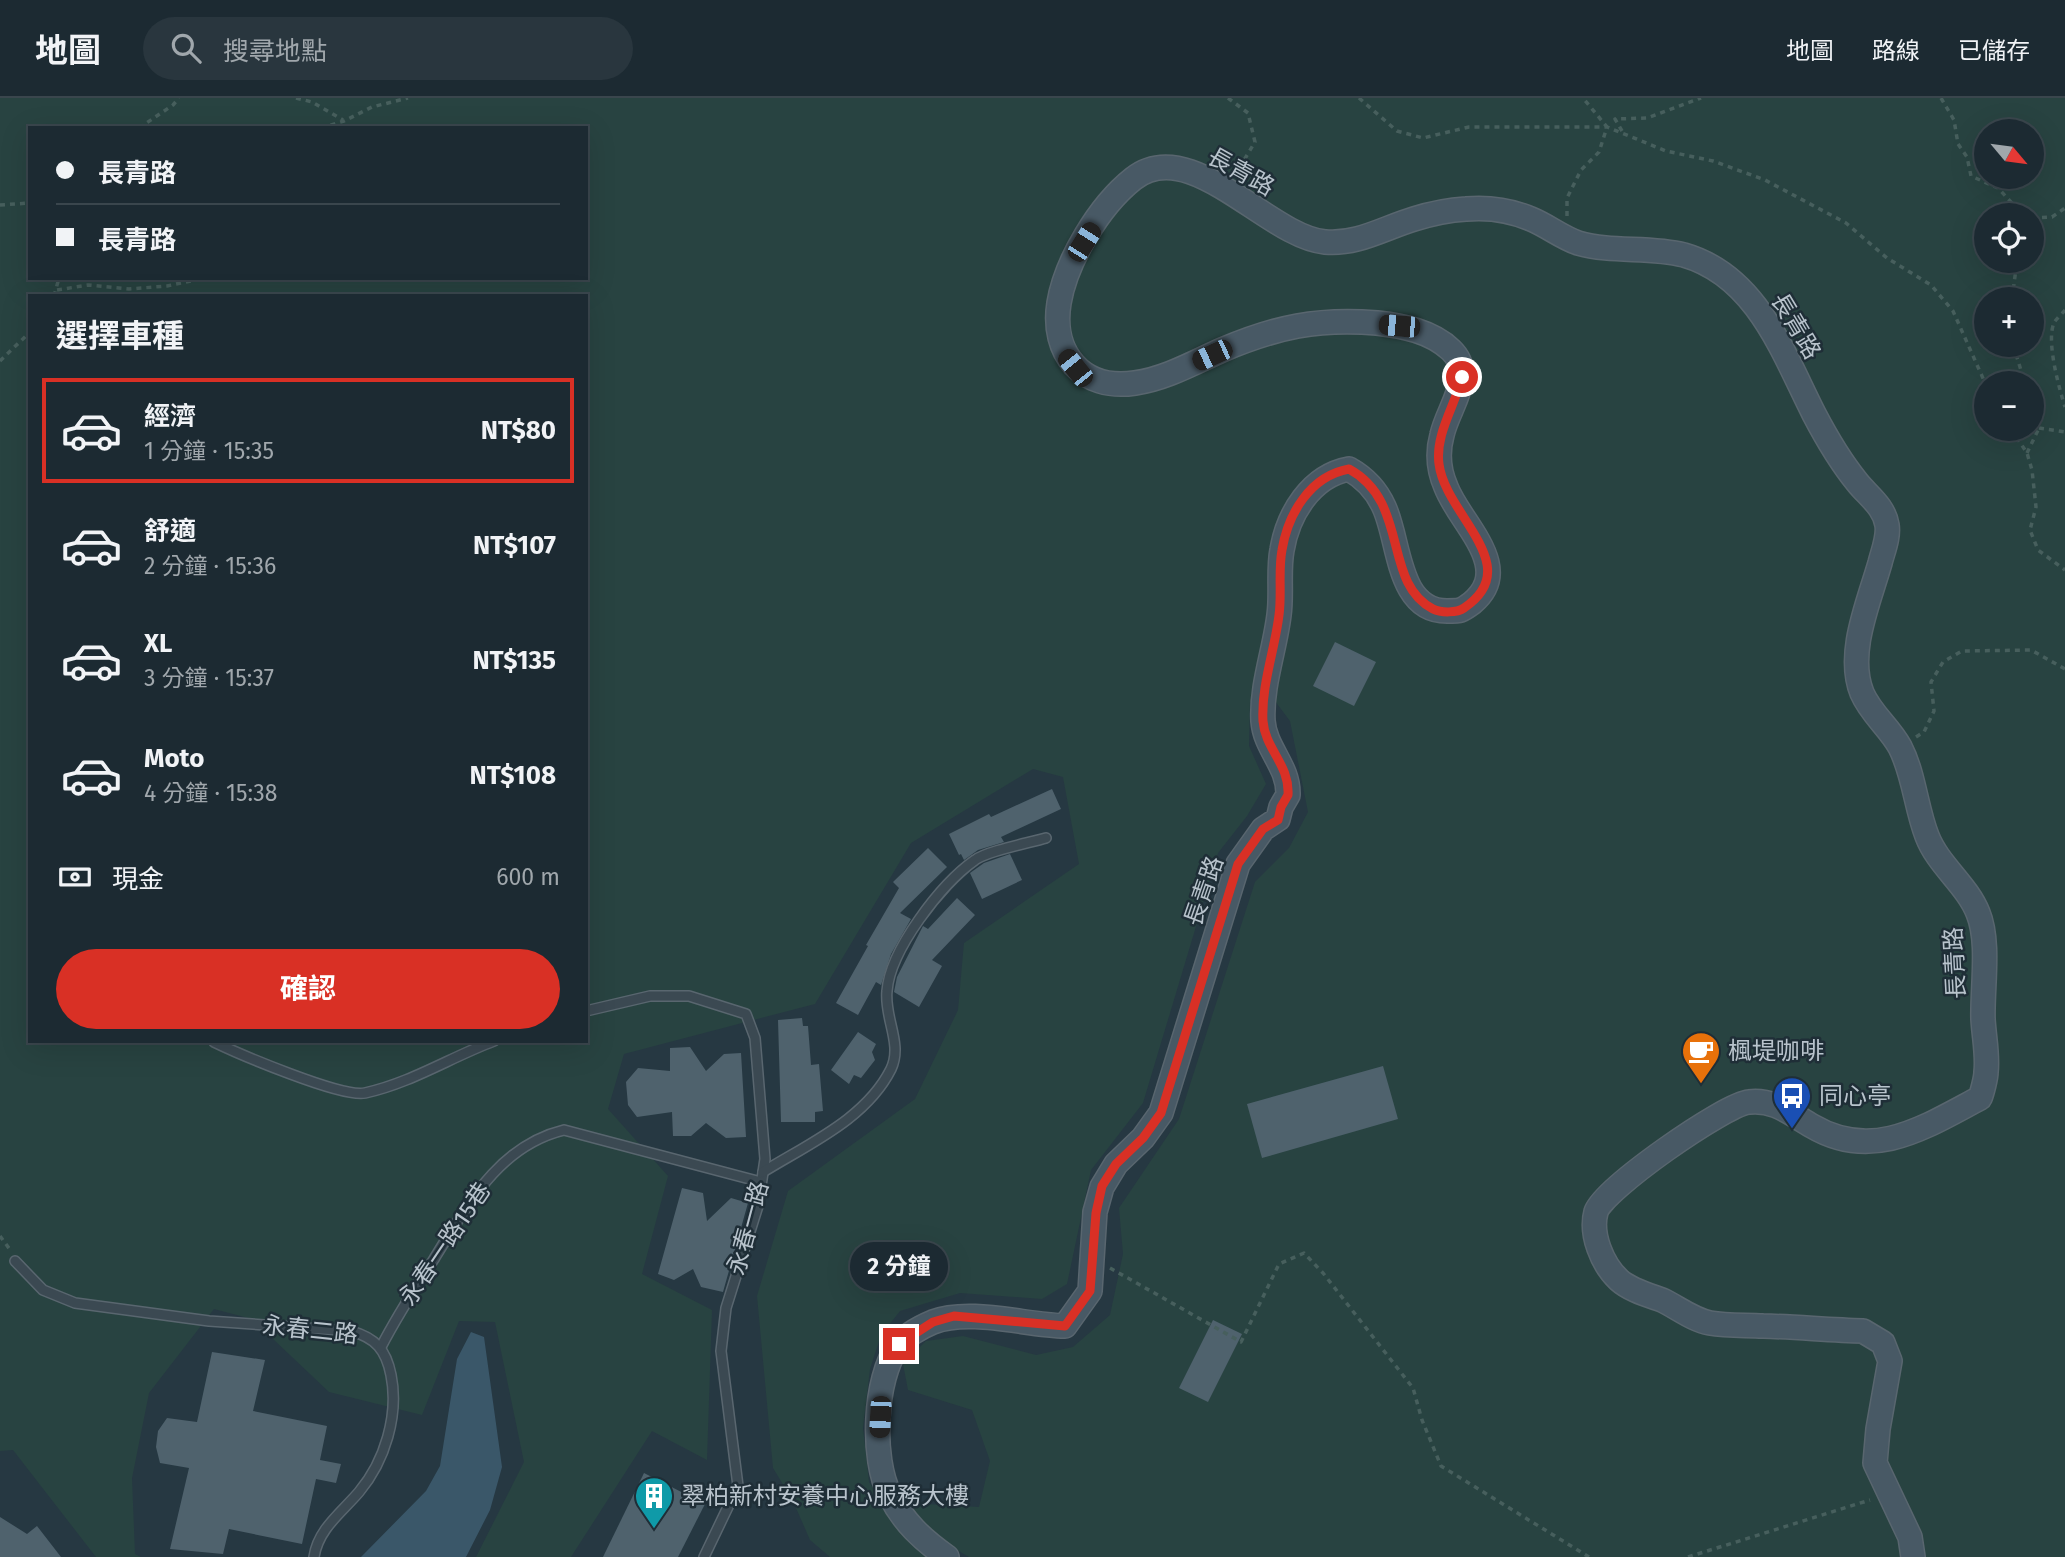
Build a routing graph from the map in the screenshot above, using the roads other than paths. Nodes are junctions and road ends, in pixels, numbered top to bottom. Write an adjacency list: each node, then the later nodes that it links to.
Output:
1 (1046, 838): 5 (lane)
2 (588, 1011): 5 (lane, 永春一路)
3 (216, 1043): 4 (lane)
4 (490, 1043)
5 (762, 1177): 7 (lane, 永春一路15巷); 9 (lane, 永春一路)
6 (15, 1261): 7 (lane, 永春二路)
7 (381, 1347): 8 (lane, 永春二路)
8 (314, 1557)
9 (704, 1557)
10 (947, 1557): 11 (street, 長青路)
11 (1913, 1557)

